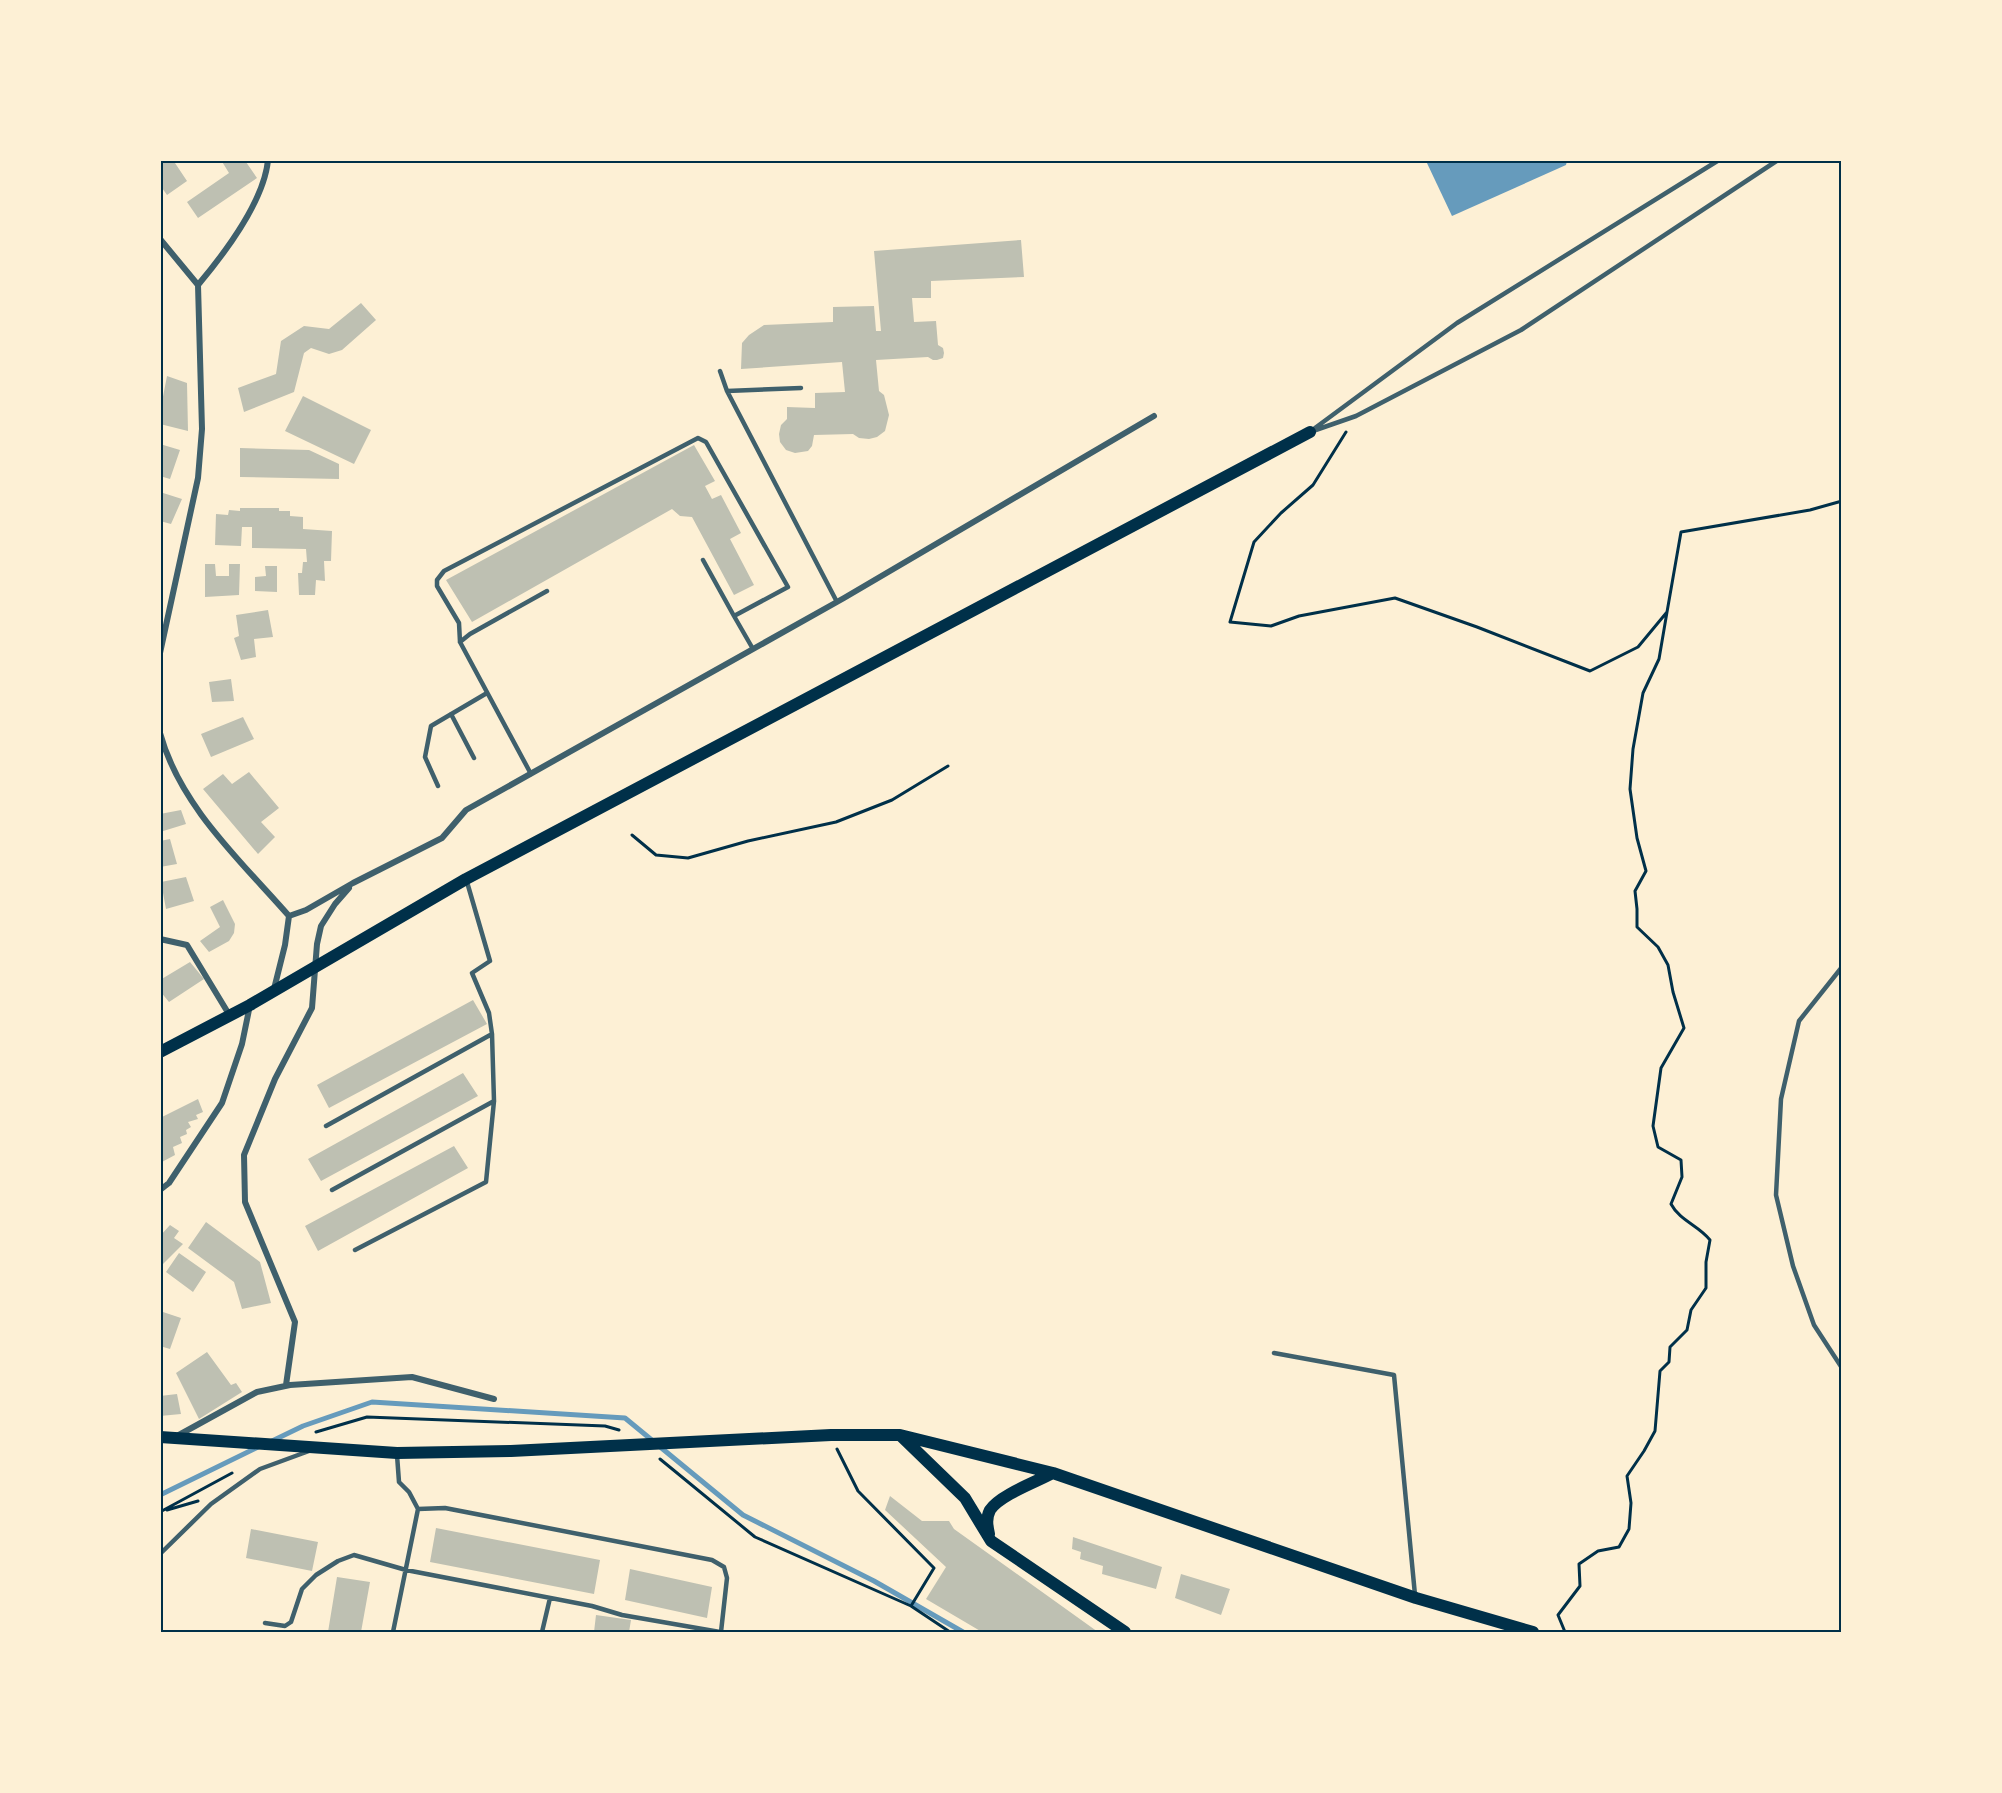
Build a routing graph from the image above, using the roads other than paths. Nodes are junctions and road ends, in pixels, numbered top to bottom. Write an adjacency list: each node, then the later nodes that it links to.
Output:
1 (268, 160): 7 (street)
2 (1703, 160): 5 (lane)
3 (1719, 160): 5 (lane)
4 (1778, 160): 12 (lane)
5 (1708, 167): 12 (lane)
6 (160, 239): 7 (street)
7 (198, 285): 18 (street)
8 (720, 371): 10 (lane)
9 (801, 388): 10 (lane)
10 (727, 391): 15 (lane)
11 (1154, 416): 15 (street)
12 (1310, 432): 28 (main road)
13 (704, 560): 16 (lane)
14 (547, 591): 19 (lane)
15 (837, 602): 20 (street)
16 (734, 616): 19 (lane); 20 (lane)
17 (160, 617): 18 (lane)
18 (169, 617): 21 (street)
19 (460, 642): 22 (lane)
20 (753, 649): 26 (street)
21 (160, 653)
22 (487, 693): 23 (lane); 26 (lane)
23 (451, 714): 25 (lane); 27 (lane)
24 (160, 733): 30 (street)
25 (474, 758)
26 (531, 774): 29 (street)
27 (438, 786)
28 (466, 879): 33 (main road); 37 (lane)
29 (353, 883): 30 (street); 33 (street)
30 (289, 916): 34 (street)
31 (160, 939): 36 (street)
32 (1842, 967): 45 (lane)
33 (314, 968): 34 (main road); 46 (street)
34 (274, 990): 35 (main road)
35 (250, 1005): 36 (main road); 41 (street)
36 (230, 1017): 38 (main road)
37 (492, 1034): 39 (lane); 40 (lane)
38 (160, 1052)
39 (494, 1101): 42 (lane); 43 (lane)
40 (326, 1126)
41 (160, 1190)
42 (332, 1190)
43 (355, 1250)
44 (1274, 1353): 59 (lane)
45 (1842, 1368)
46 (286, 1385): 47 (street); 50 (street)
47 (494, 1398)
48 (900, 1435): 52 (main road); 53 (main road); 55 (main road)
49 (160, 1437): 50 (main road)
50 (174, 1438): 51 (main road)
51 (311, 1443): 52 (main road); 56 (lane)
52 (397, 1453): 54 (lane)
53 (1053, 1473): 55 (main road); 59 (main road)
54 (418, 1509): 57 (lane); 63 (lane)
55 (991, 1541): 64 (main road)
56 (160, 1554)
57 (406, 1570): 58 (lane); 60 (lane); 61 (lane)
58 (550, 1598): 62 (lane); 63 (lane)
59 (1416, 1598): 65 (main road)
60 (265, 1623)
61 (393, 1632)
62 (542, 1632)
63 (720, 1632)
64 (1125, 1632)
65 (1533, 1632)

